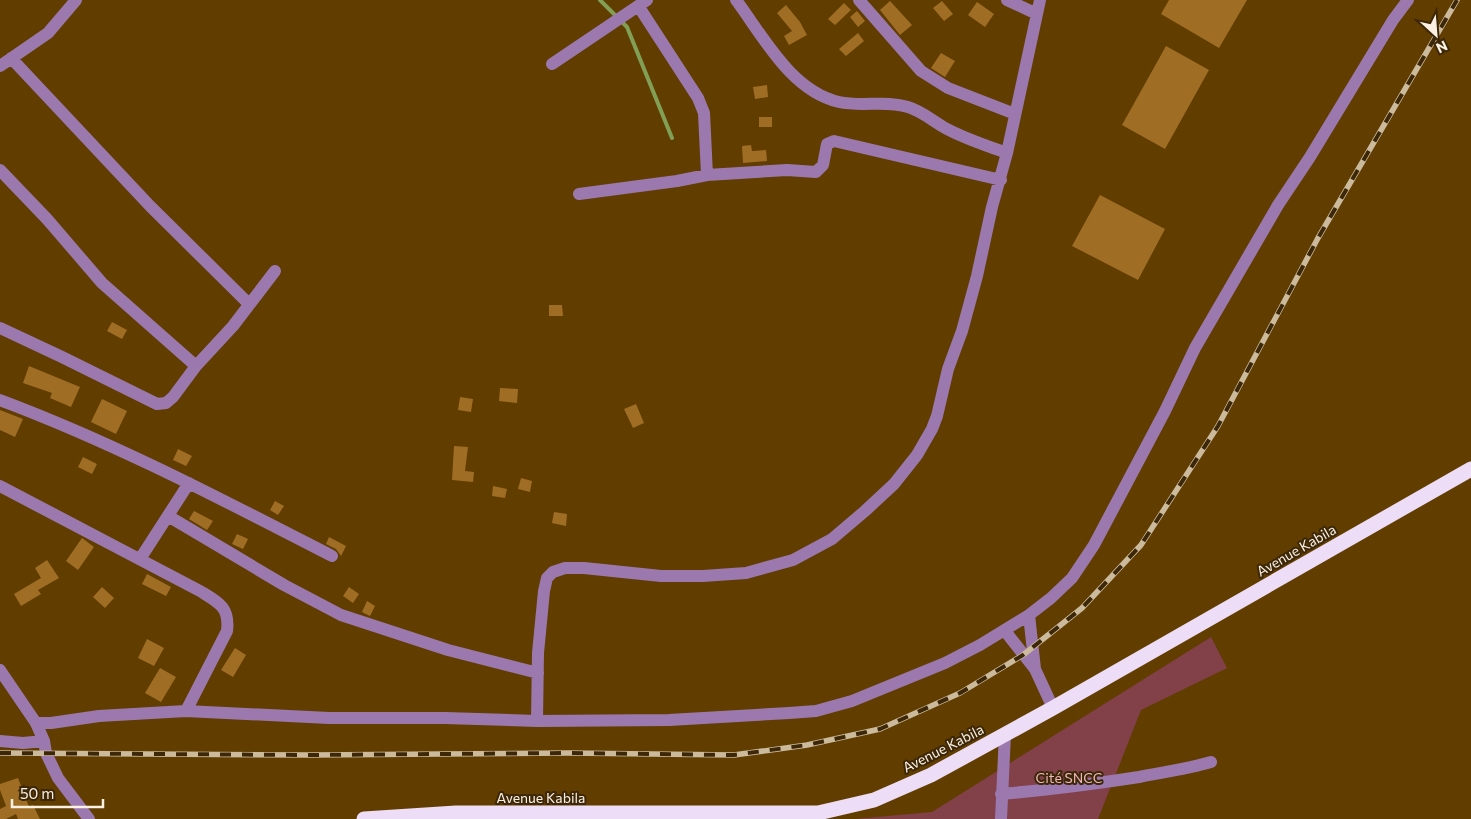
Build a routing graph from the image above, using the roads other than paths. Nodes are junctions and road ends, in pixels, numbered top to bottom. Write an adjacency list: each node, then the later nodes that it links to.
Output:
1 (76, 0): 9 (street)
2 (736, 0): 13 (street)
3 (860, 0): 12 (street)
4 (1008, 0): 8 (street)
5 (1040, 0): 8 (street)
6 (1408, 0): 29 (street)
7 (643, 3): 10 (street); 15 (street)
8 (1037, 14): 12 (street)
9 (11, 58): 11 (street); 19 (street)
10 (552, 64)
11 (0, 66)
12 (1015, 114): 13 (street)
13 (1007, 154): 16 (street)
14 (0, 170): 21 (street)
15 (707, 175): 16 (street); 17 (street)
16 (1001, 180): 33 (street)
17 (579, 194)
18 (275, 271): 19 (street)
19 (249, 304): 21 (street)
20 (0, 328): 21 (street)
21 (196, 366)
22 (0, 400): 24 (street)
23 (1471, 469): 34 (highway, Avenue Kabila)
24 (189, 483): 26 (street); 27 (street)
25 (0, 486): 28 (street)
26 (168, 516): 28 (street); 33 (street)
27 (332, 556)
28 (140, 560): 35 (street)
29 (1029, 616): 30 (street); 31 (street)
30 (1005, 631): 31 (street); 36 (street)
31 (1034, 669): 34 (street)
32 (0, 670): 37 (street)
33 (538, 673): 36 (street)
34 (1053, 708): 38 (highway, Avenue Kabila)
35 (186, 710): 36 (street); 37 (street)
36 (537, 721)
37 (36, 723): 40 (street)
38 (1005, 734): 42 (street); 45 (highway, Avenue Kabila)
39 (0, 741): 40 (street)
40 (44, 741): 46 (street)
41 (1211, 762): 42 (street)
42 (1002, 794): 48 (street)
43 (456, 816): 44 (highway, Avenue Kabila); 47 (highway, Avenue Kabila)
44 (572, 816): 45 (highway, Avenue Kabila)
45 (818, 816)
46 (86, 818)
47 (364, 819)
48 (1001, 819)

